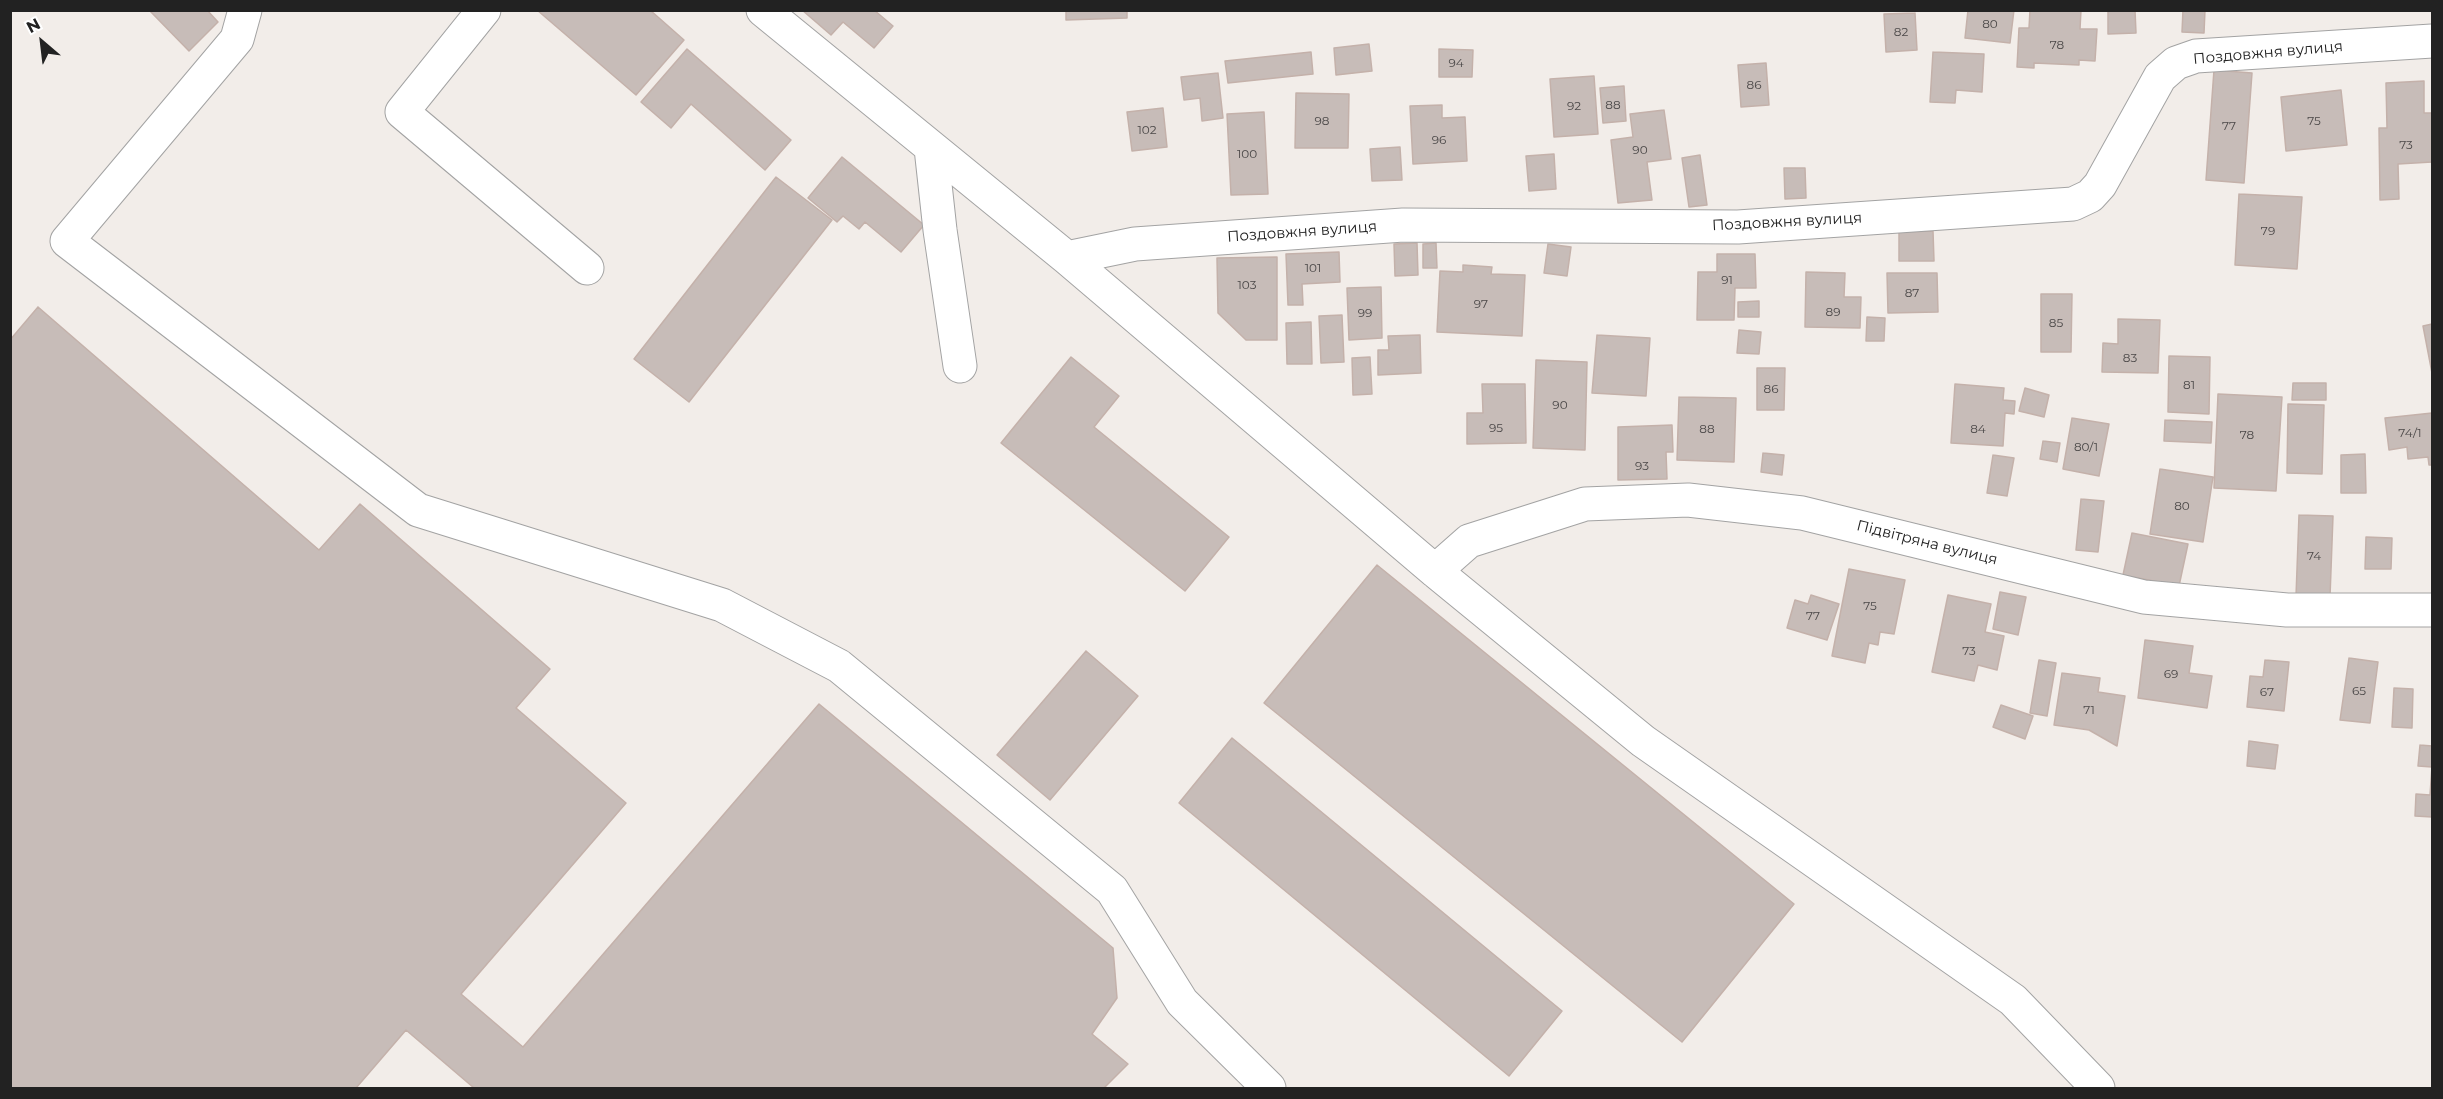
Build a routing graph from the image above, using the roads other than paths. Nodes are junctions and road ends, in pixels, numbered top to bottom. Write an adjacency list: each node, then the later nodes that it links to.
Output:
1 (245, 10): 11 (street)
2 (484, 10): 7 (street)
3 (762, 10): 5 (street)
4 (2433, 41): 6 (street, Поздовжня вулиця)
5 (931, 148): 6 (street); 8 (street)
6 (1066, 258): 9 (street)
7 (586, 268)
8 (960, 366)
9 (1435, 571): 10 (street, Підвітряна вулиця); 12 (street)
10 (2433, 610)
11 (1269, 1089)
12 (2098, 1089)

